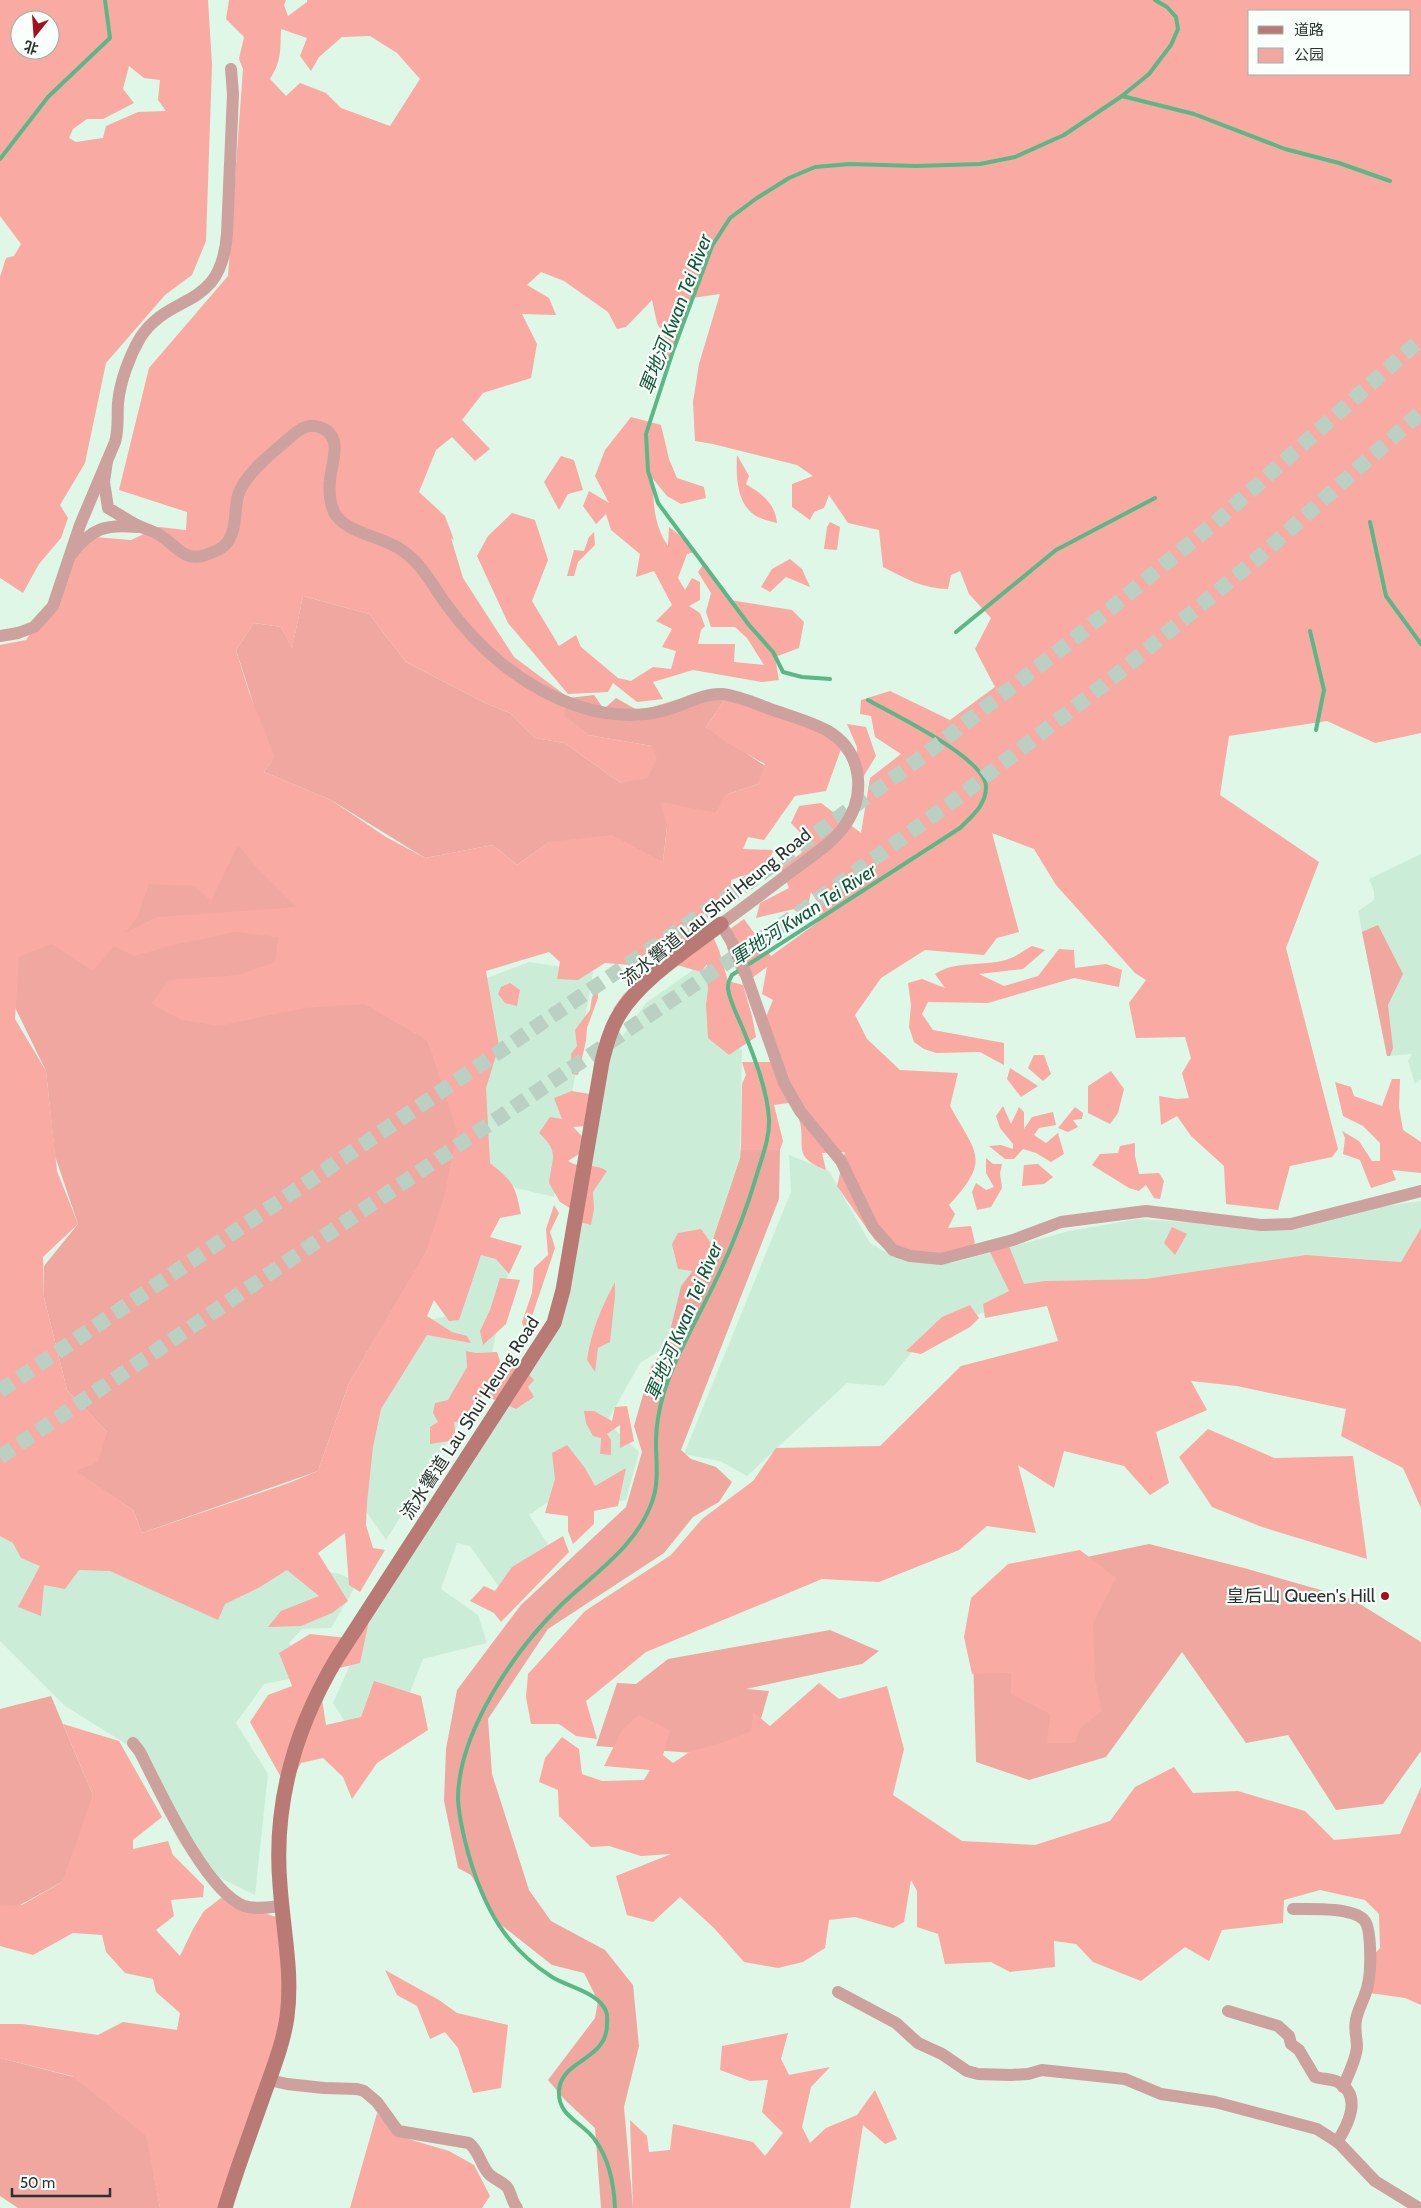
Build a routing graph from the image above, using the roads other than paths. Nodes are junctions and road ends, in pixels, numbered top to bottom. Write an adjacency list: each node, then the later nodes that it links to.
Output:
1 (231, 69): 2 (street)
2 (107, 461): 3 (street); 4 (street)
3 (108, 508): 4 (street, 流水響道 Lau Shui Heung Road); 5 (street); 6 (street, 流水響道 Lau Shui Heung Road)
4 (86, 509): 5 (street); 7 (street)
5 (102, 527): 6 (street, 流水響道 Lau Shui Heung Road); 7 (street)
6 (144, 528): 9 (street, 流水響道 Lau Shui Heung Road)
7 (64, 567): 8 (street)
8 (0, 636)
9 (721, 924): 10 (street); 12 (street, 流水響道 Lau Shui Heung Road)
10 (1421, 1191)
11 (133, 1743): 12 (street)
12 (282, 1906): 16 (street, 流水響道 Lau Shui Heung Road)
13 (1293, 1909): 17 (street)
14 (838, 1992): 18 (street)
15 (1228, 2011): 17 (street)
16 (269, 2080): 19 (street, 流水響道 Lau Shui Heung Road); 20 (street)
17 (1343, 2087): 18 (street)
18 (1337, 2142): 21 (street)
19 (225, 2208)
20 (517, 2208)
21 (1419, 2208)

